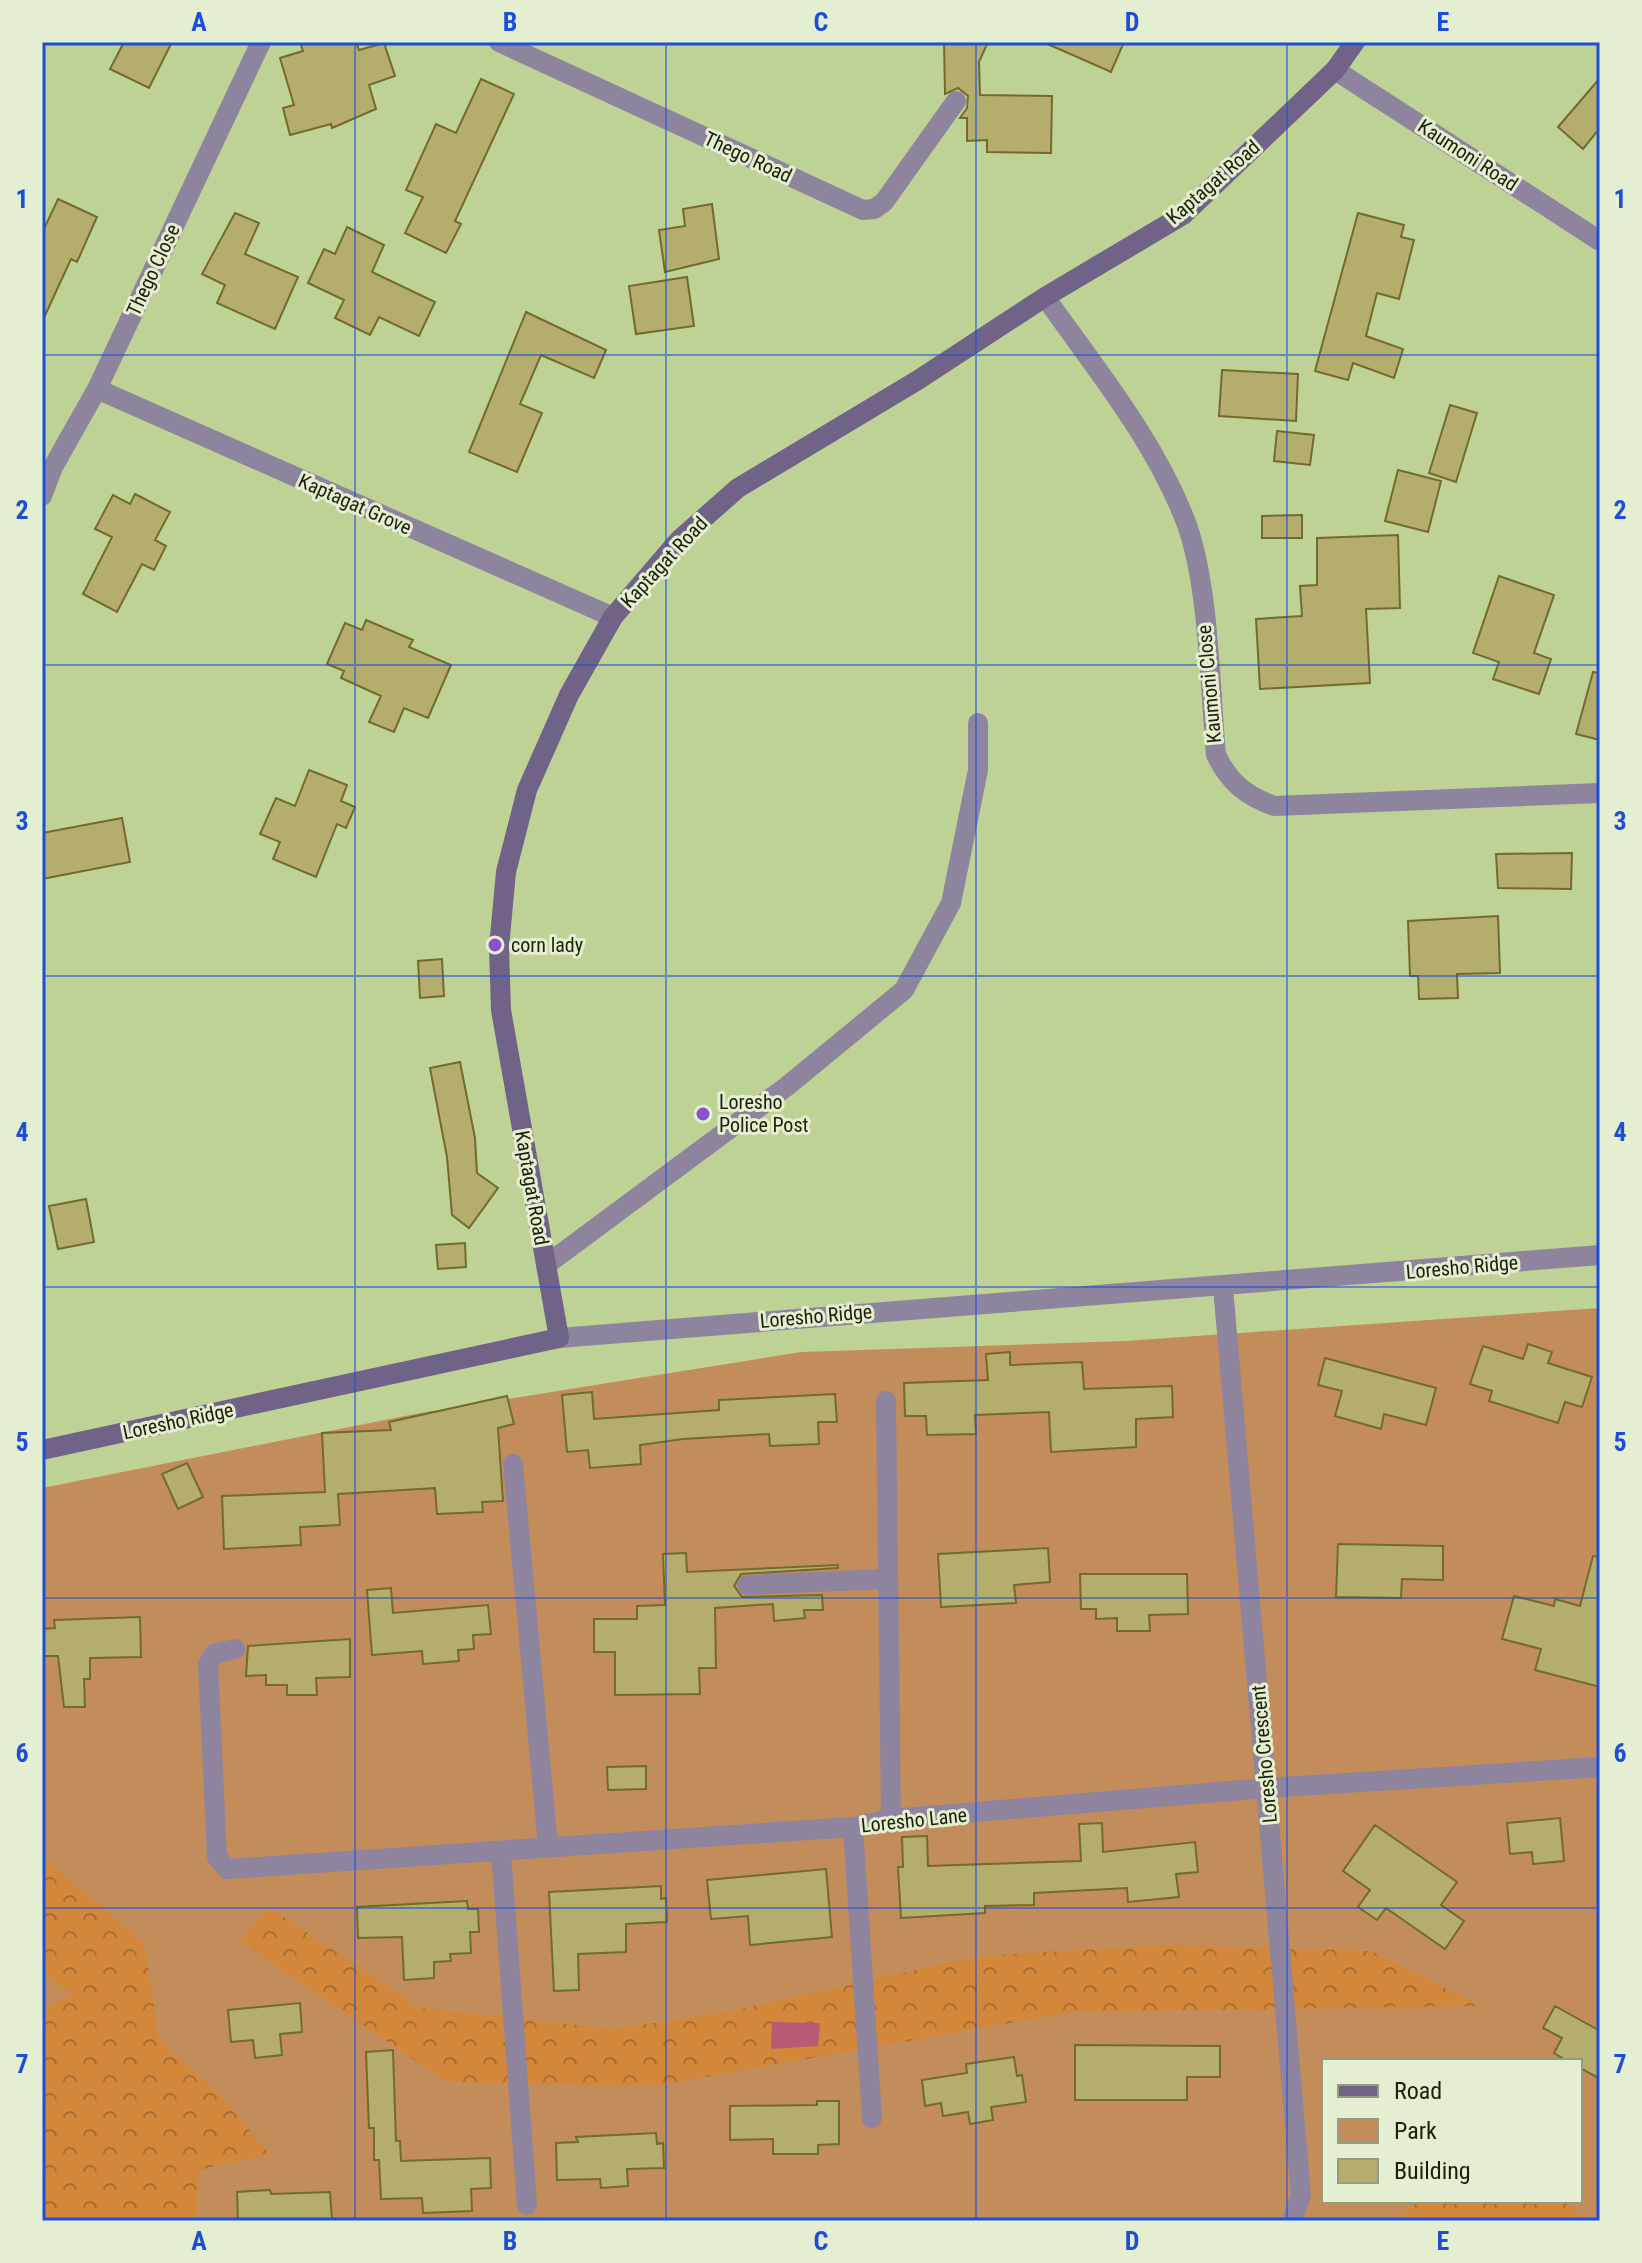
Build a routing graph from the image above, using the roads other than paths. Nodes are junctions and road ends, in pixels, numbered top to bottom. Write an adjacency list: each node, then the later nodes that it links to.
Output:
1 (261, 42): 8 (street, Thego Close)
2 (499, 42): 5 (street, Thego Road)
3 (1355, 42): 4 (main road, Kaptagat Road)
4 (1335, 70): 6 (street, Kaumoni Road); 7 (main road, Kaptagat Road)
5 (956, 101)
6 (1600, 241)
7 (1045, 297): 11 (main road, Kaptagat Road); 13 (street, Kaumoni Close)
8 (97, 389): 9 (street, Thego Close); 11 (street, Kaptagat Grove)
9 (47, 465): 10 (street, Thego Close)
10 (42, 496)
11 (613, 617): 15 (main road, Kaptagat Road)
12 (978, 723): 15 (street)
13 (1600, 793)
14 (1600, 1255): 16 (street, Loresho Ridge)
15 (546, 1265): 17 (main road, Kaptagat Road)
16 (1223, 1287): 17 (street, Loresho Ridge); 25 (street, Loresho Crescent)
17 (559, 1338): 19 (main road, Loresho Ridge)
18 (886, 1401): 21 (street)
19 (42, 1450)
20 (513, 1464): 28 (street)
21 (887, 1579): 22 (street); 26 (street)
22 (747, 1585)
23 (235, 1649): 29 (street, Loresho Lane)
24 (1600, 1767): 25 (street, Loresho Lane)
25 (1267, 1788): 26 (street, Loresho Lane); 32 (street, Loresho Crescent)
26 (891, 1819): 27 (street, Loresho Lane)
27 (853, 1827): 28 (street, Loresho Lane); 30 (street)
28 (548, 1847): 29 (street, Loresho Lane)
29 (501, 1851): 31 (street)
30 (872, 2118)
31 (527, 2205)
32 (1292, 2221)

